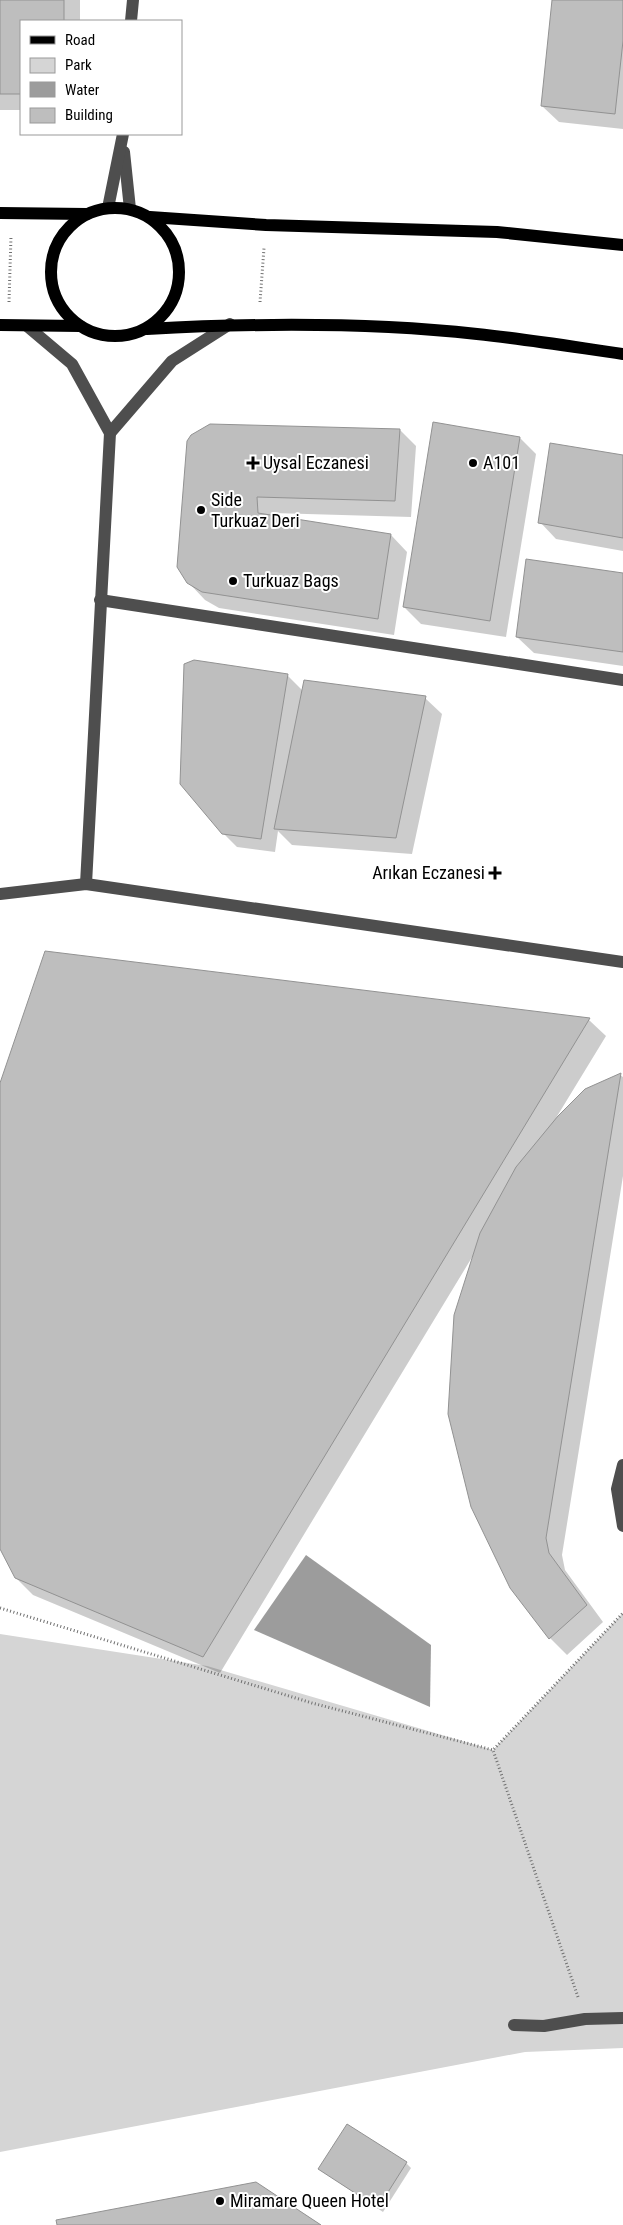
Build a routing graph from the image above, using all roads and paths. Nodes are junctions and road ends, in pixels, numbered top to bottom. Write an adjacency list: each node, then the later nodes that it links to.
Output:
1 (133, 0): 2 (street)
2 (131, 20)
3 (122, 136): 4 (street); 5 (street)
4 (108, 208): 5 (main road); 7 (main road)
5 (130, 208): 8 (main road)
6 (6, 213): 7 (main road); 13 (path)
7 (87, 214): 15 (main road)
8 (150, 217): 9 (main road); 16 (main road)
9 (266, 225): 10 (main road); 11 (path)
10 (623, 245)
11 (258, 323): 12 (main road); 17 (main road)
12 (230, 324): 16 (main road); 18 (street)
13 (4, 326): 14 (main road)
14 (27, 326): 15 (main road); 18 (street)
15 (80, 326): 16 (main road)
16 (147, 329)
17 (623, 354)
18 (110, 433): 19 (street)
19 (100, 600): 20 (street); 21 (street)
20 (623, 680)
21 (86, 884): 22 (street); 23 (street)
22 (0, 894)
23 (623, 962)
24 (623, 1465): 25 (street)
25 (623, 1526)
26 (0, 1608): 28 (path)
27 (623, 1613): 28 (path)
28 (494, 1750): 30 (path)
29 (623, 2018): 30 (street)
30 (585, 2019): 31 (street)
31 (514, 2025)

